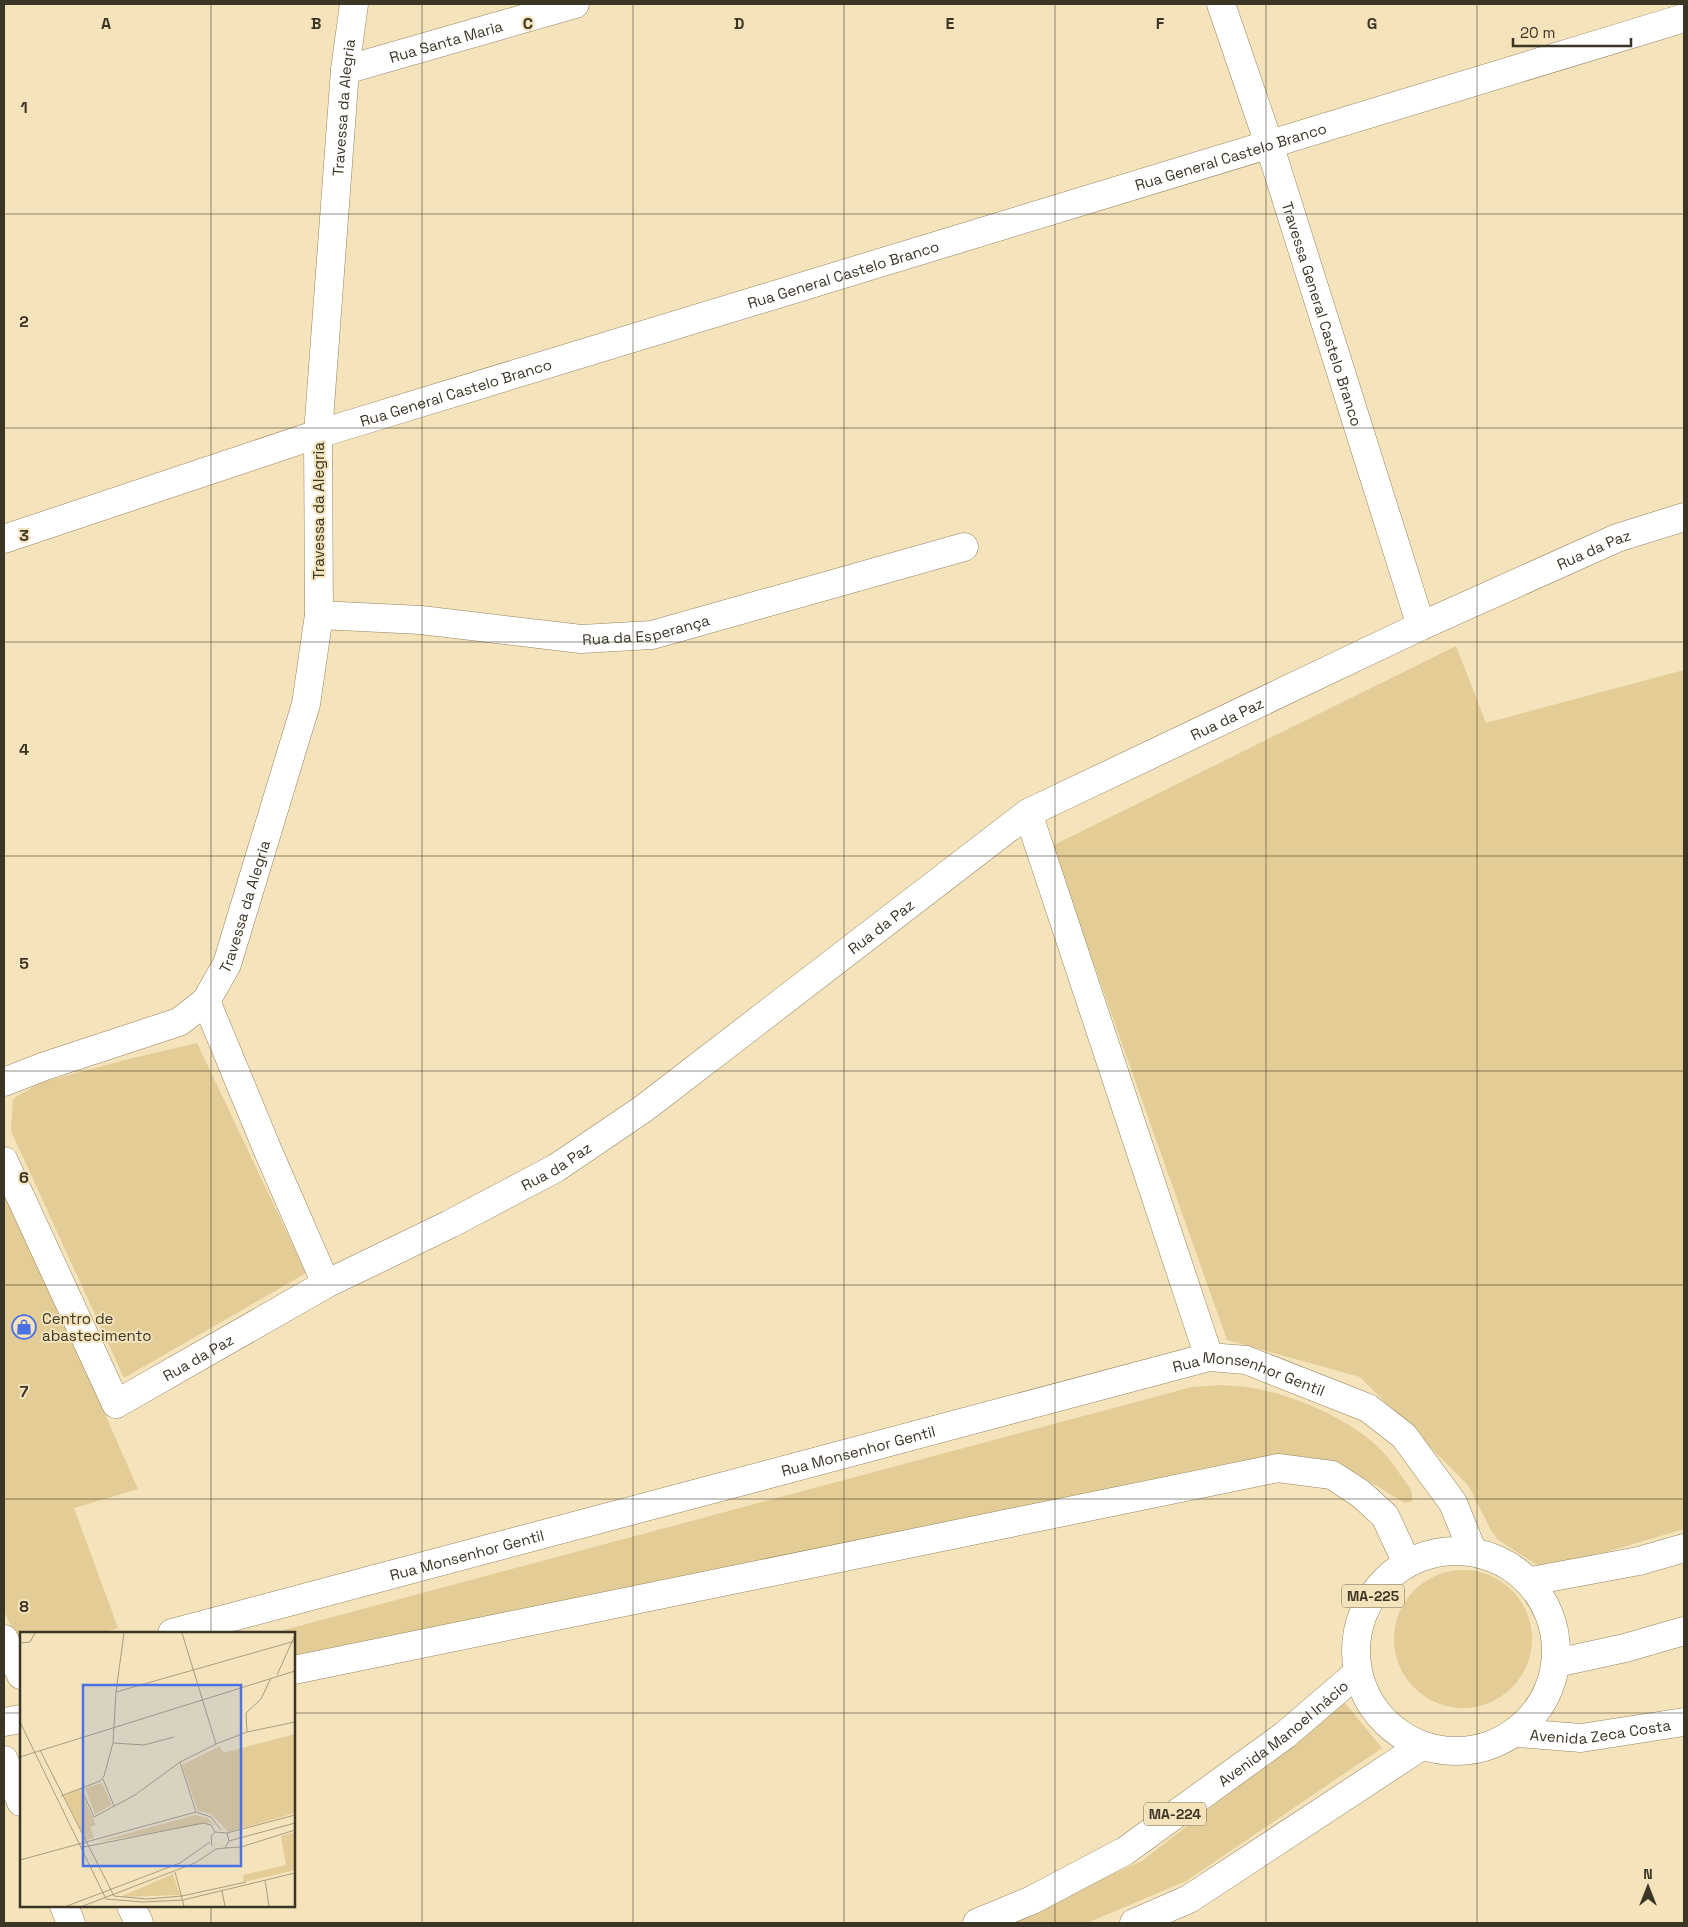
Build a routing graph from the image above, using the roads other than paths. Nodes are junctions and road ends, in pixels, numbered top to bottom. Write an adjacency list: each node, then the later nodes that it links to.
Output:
1 (354, 4): 5 (street, Travessa da Alegria)
2 (575, 4): 5 (street, Rua Santa Maria)
3 (1221, 4): 6 (street, Travessa General Castelo Branco)
4 (1684, 18): 6 (street, Rua General Castelo Branco)
5 (345, 70): 7 (street, Travessa da Alegria)
6 (1269, 144): 7 (street, Rua General Castelo Branco); 12 (street, Travessa General Castelo Branco)
7 (318, 434): 9 (street, Rua General Castelo Branco); 11 (street, Travessa da Alegria)
8 (1684, 517): 12 (street, Rua da Paz)
9 (4, 539)
10 (964, 548): 11 (street, Rua da Esperança)
11 (319, 615): 14 (street, Travessa da Alegria)
12 (1421, 626): 13 (street, Rua da Paz)
13 (1028, 813): 17 (street, Rua da Paz); 18 (street)
14 (206, 1001): 15 (street, Travessa da Alegria); 17 (street)
15 (4, 1082)
16 (4, 1161): 17 (street, Rua da Paz)
17 (326, 1284)
18 (1208, 1357): 20 (street, Rua Monsenhor Gentil); 24 (street, Rua Monsenhor Gentil)
19 (1684, 1548): 22 (street)
20 (1472, 1550): 21 (street); 22 (street)
21 (1406, 1560): 27 (street); 29 (street, Avenida Manoel Inácio / MA-225)
22 (1531, 1581): 26 (street, Avenida Zeca Costa)
23 (1684, 1631): 26 (street)
24 (176, 1632)
25 (4, 1639): 28 (street)
26 (1556, 1662): 33 (street, Avenida Zeca Costa)
27 (295, 1670)
28 (17, 1675)
29 (1355, 1675): 34 (street, Avenida Manoel Inácio); 41 (street, Avenida Manoel Inácio / MA-224)
30 (20, 1719): 31 (street)
31 (4, 1722)
32 (1684, 1722): 33 (street, Avenida Zeca Costa)
33 (1517, 1733): 34 (street, Avenida Zeca Costa)
34 (1420, 1747): 42 (street)
35 (4, 1760): 36 (street)
36 (20, 1800)
37 (64, 1907): 39 (street)
38 (131, 1907): 40 (street)
39 (71, 1923)
40 (139, 1923)
41 (977, 1923)
42 (1134, 1923)

